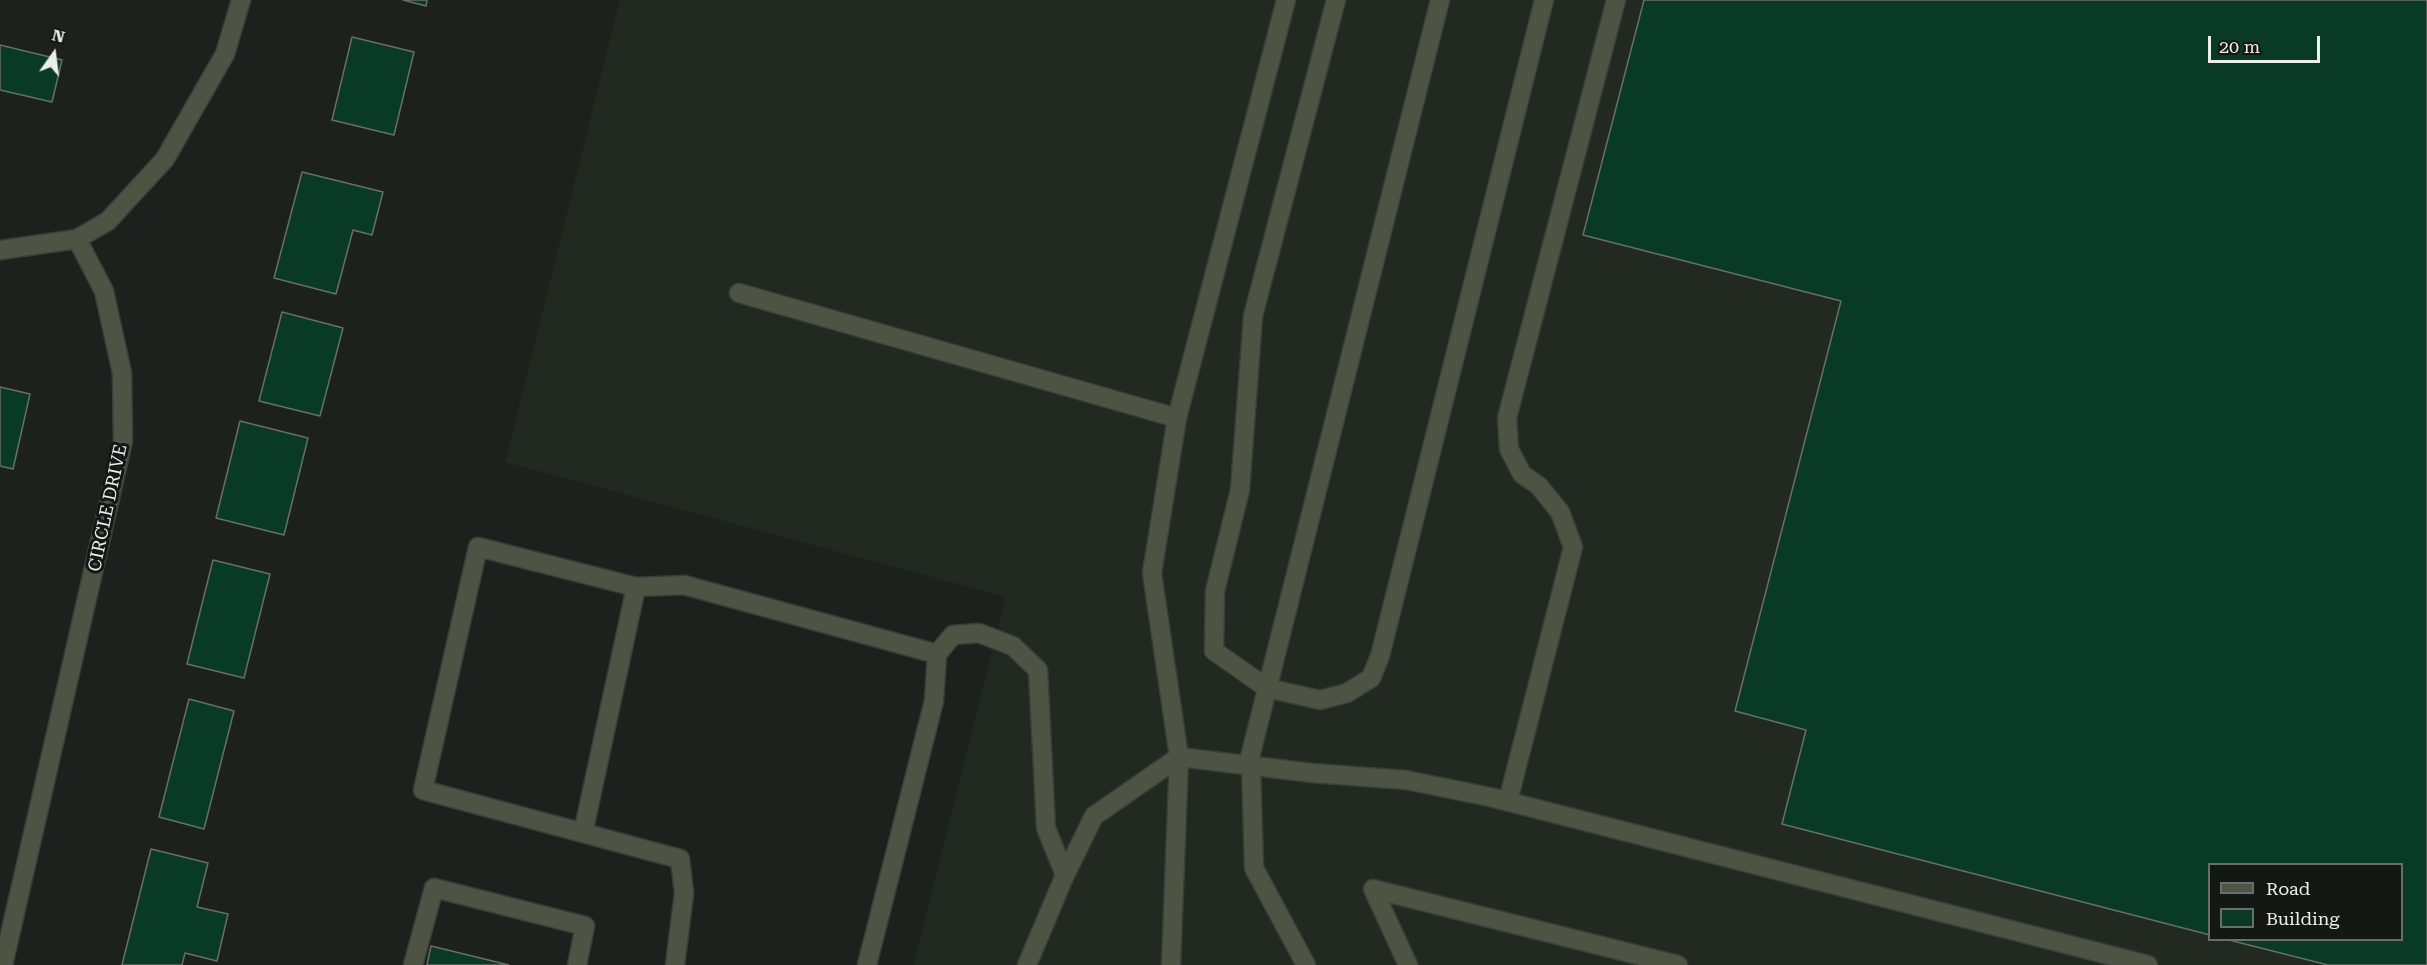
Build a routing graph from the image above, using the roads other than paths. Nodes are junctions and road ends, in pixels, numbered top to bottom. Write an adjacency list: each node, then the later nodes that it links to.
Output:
1 (241, 0): 7 (street)
2 (1286, 0): 10 (street)
3 (1336, 0): 13 (street)
4 (1440, 0): 13 (street)
5 (1544, 0): 13 (street)
6 (1616, 0): 16 (street)
7 (77, 239): 8 (street); 19 (street, CIRCLE DRIVE)
8 (0, 250)
9 (739, 293): 10 (street)
10 (1178, 418): 14 (street)
11 (636, 587): 12 (street); 17 (street); 17 (street)
12 (937, 654): 18 (street); 23 (street)
13 (1267, 688): 15 (street)
14 (1179, 757): 15 (street); 18 (street); 25 (street)
15 (1249, 765): 16 (street); 26 (street)
16 (1508, 801): 29 (street)
17 (583, 832): 22 (street)
18 (1065, 875): 24 (street)
19 (3, 965)
20 (413, 965): 21 (street)
21 (577, 965)
22 (675, 965)
23 (867, 965)
24 (1027, 965)
25 (1171, 965)
26 (1306, 965)
27 (1408, 965): 28 (street)
28 (1678, 965)
29 (2148, 965)

